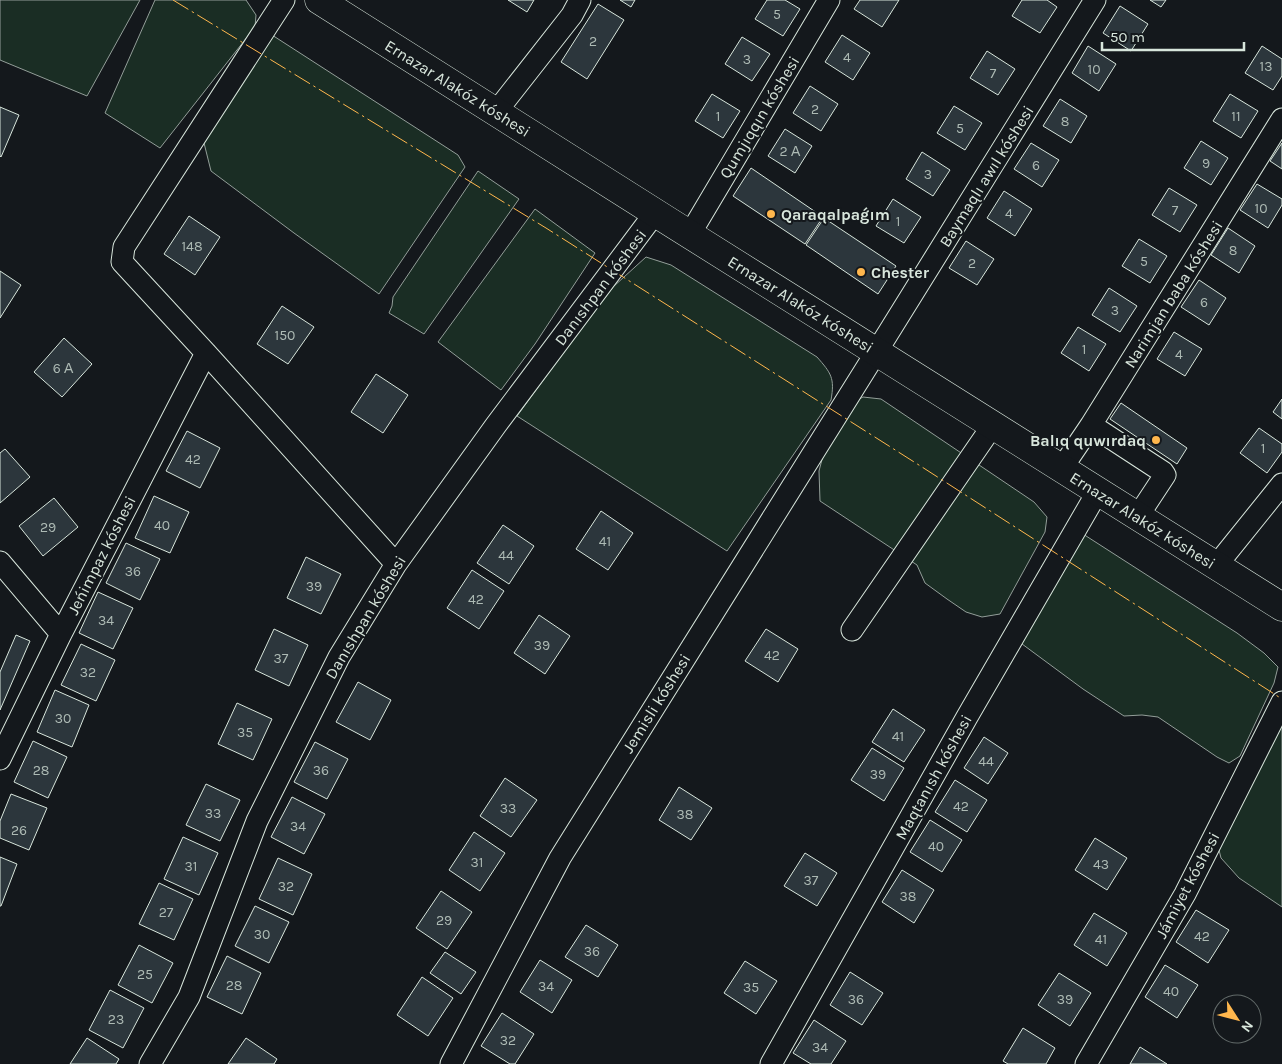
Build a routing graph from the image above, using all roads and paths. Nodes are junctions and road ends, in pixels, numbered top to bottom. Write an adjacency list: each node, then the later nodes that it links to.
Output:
1 (284, 0): 11 (street)
2 (319, 0): 6 (main road, Ernazar Alakóz kóshesi)
3 (580, 0): 6 (street)
4 (829, 0): 9 (street, Qumjıqqın kóshesi)
5 (1095, 0): 10 (street, Baymaqlı awıl kóshesi)
6 (496, 112): 8 (main road, Ernazar Alakóz kóshesi)
7 (1282, 120): 13 (street, Narimjan baba kóshesi)
8 (655, 213): 9 (main road, Ernazar Alakóz kóshesi); 19 (street, Danıshpan kóshesi)
9 (690, 234): 10 (main road, Ernazar Alakóz kóshesi)
10 (877, 352): 12 (main road, Ernazar Alakóz kóshesi); 27 (street, Jemisli kóshesi)
11 (206, 353): 19 (street); 23 (street, Jeńimpaz kóshesi)
12 (993, 425): 14 (main road, Ernazar Alakóz kóshesi); 22 (street)
13 (1091, 425): 14 (street, Narimjan baba kóshesi); 17 (street)
14 (1062, 468): 16 (main road, Ernazar Alakóz kóshesi)
15 (1282, 484): 20 (street)
16 (1098, 491): 17 (main road, Ernazar Alakóz kóshesi); 28 (street, Maqtanısh kóshesi)
17 (1138, 516): 20 (main road, Ernazar Alakóz kóshesi)
18 (0, 562): 23 (street)
19 (396, 564): 26 (street, Danıshpan kóshesi)
20 (1216, 566): 21 (main road, Ernazar Alakóz kóshesi)
21 (1282, 607)
22 (852, 630)
23 (61, 634): 25 (street, Jeńimpaz kóshesi)
24 (1282, 702): 29 (street, Jámiyet kóshesi)
25 (0, 759)
26 (150, 1064)
27 (451, 1064)
28 (771, 1064)
29 (1086, 1064)

